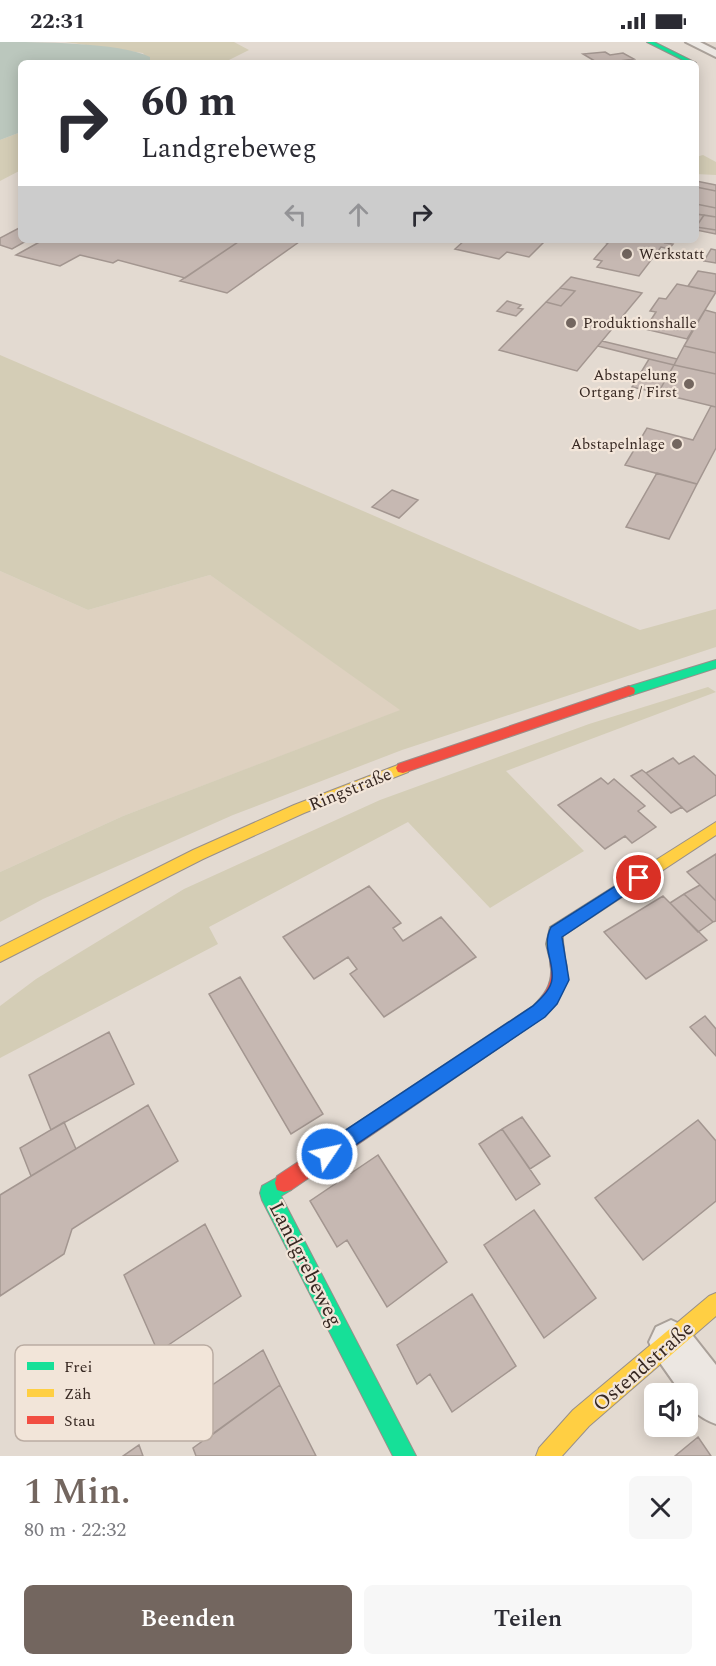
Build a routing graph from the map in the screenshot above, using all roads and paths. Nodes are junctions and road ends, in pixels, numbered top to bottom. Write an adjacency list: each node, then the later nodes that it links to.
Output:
1 (650, 42): 4 (main road)
2 (691, 42): 3 (street)
3 (716, 54)
4 (686, 60)
5 (716, 664): 7 (main road, Ringstraße)
6 (716, 828): 11 (main road, Landgrebeweg)
7 (0, 955)
8 (716, 1303): 9 (main road, Ostendstraße)
9 (671, 1342): 10 (street); 12 (main road, Ostendstraße)
10 (716, 1402)
11 (405, 1456)
12 (547, 1456)

